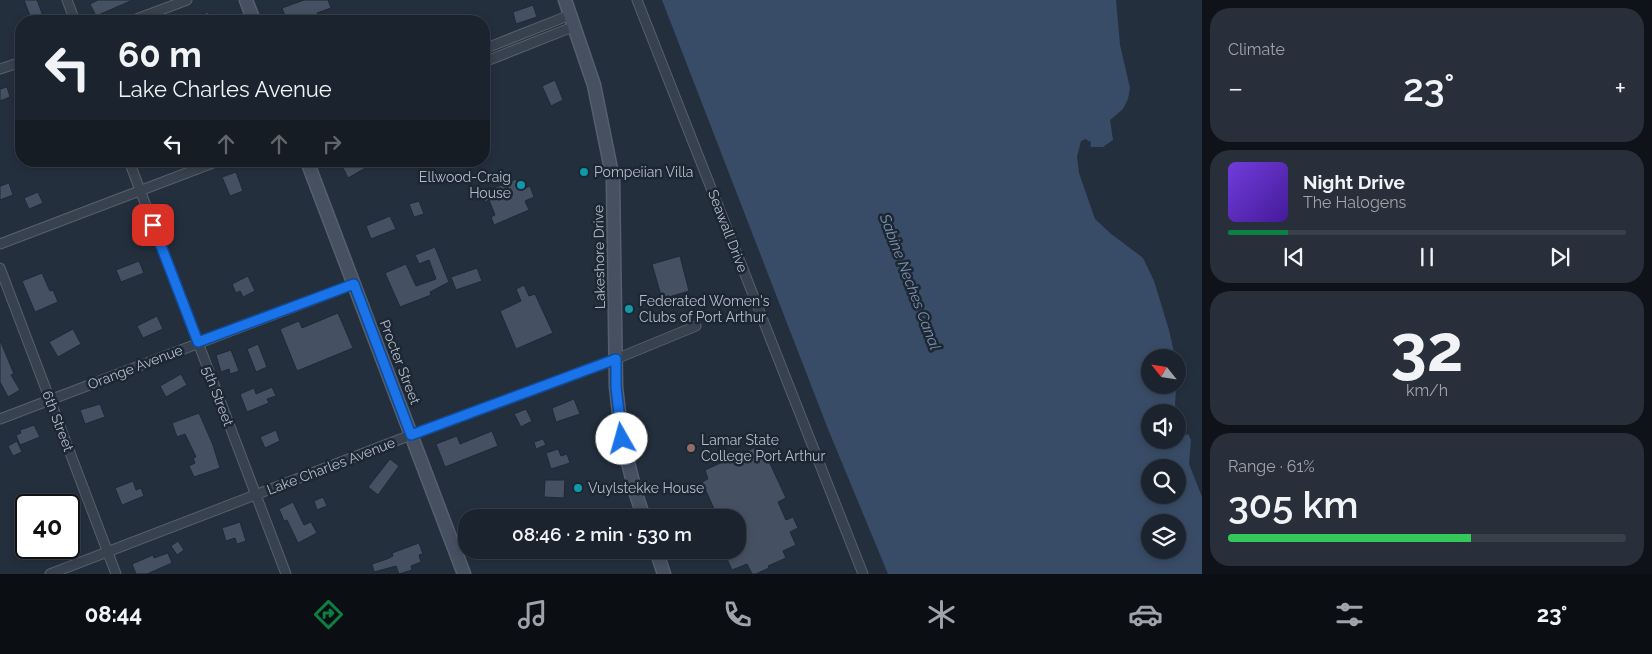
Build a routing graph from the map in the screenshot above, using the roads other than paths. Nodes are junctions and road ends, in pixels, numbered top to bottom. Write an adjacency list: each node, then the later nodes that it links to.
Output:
1 (67, 0): 6 (street)
2 (186, 0): 7 (street)
3 (246, 0): 8 (street)
4 (565, 0): 9 (street, Lakeshore Drive)
5 (637, 0): 36 (street, Seawall Drive)
6 (73, 15)
7 (147, 15)
8 (252, 15)
9 (572, 21): 10 (street); 11 (street); 23 (street, Lakeshore Drive)
10 (490, 47)
11 (490, 59)
12 (15, 64): 13 (street)
13 (0, 70)
14 (131, 167): 17 (street, 5th Street)
15 (202, 167): 17 (street)
16 (309, 167): 20 (street, Procter Street)
17 (140, 191): 18 (street); 22 (street, 5th Street)
18 (0, 244)
19 (0, 268): 24 (street, 6th Street)
20 (354, 284): 22 (street, Orange Avenue); 26 (street, Procter Street)
21 (696, 326): 23 (street, Lake Charles Avenue)
22 (198, 342): 24 (street, Orange Avenue); 27 (street, 5th Street)
23 (616, 359): 26 (street, Lake Charles Avenue); 28 (street, Lakeshore Drive)
24 (50, 400): 25 (street, Orange Avenue); 29 (street, 6th Street)
25 (0, 419)
26 (411, 435): 27 (street, Lake Charles Avenue); 34 (street, Procter Street)
27 (256, 495): 29 (street, Lake Charles Avenue); 33 (street, 5th Street)
28 (641, 509)
29 (107, 552): 31 (street, Lake Charles Avenue); 32 (street, 6th Street)
30 (659, 559): 35 (street)
31 (50, 574)
32 (116, 574)
33 (286, 574)
34 (464, 574)
35 (664, 574)
36 (862, 574)

